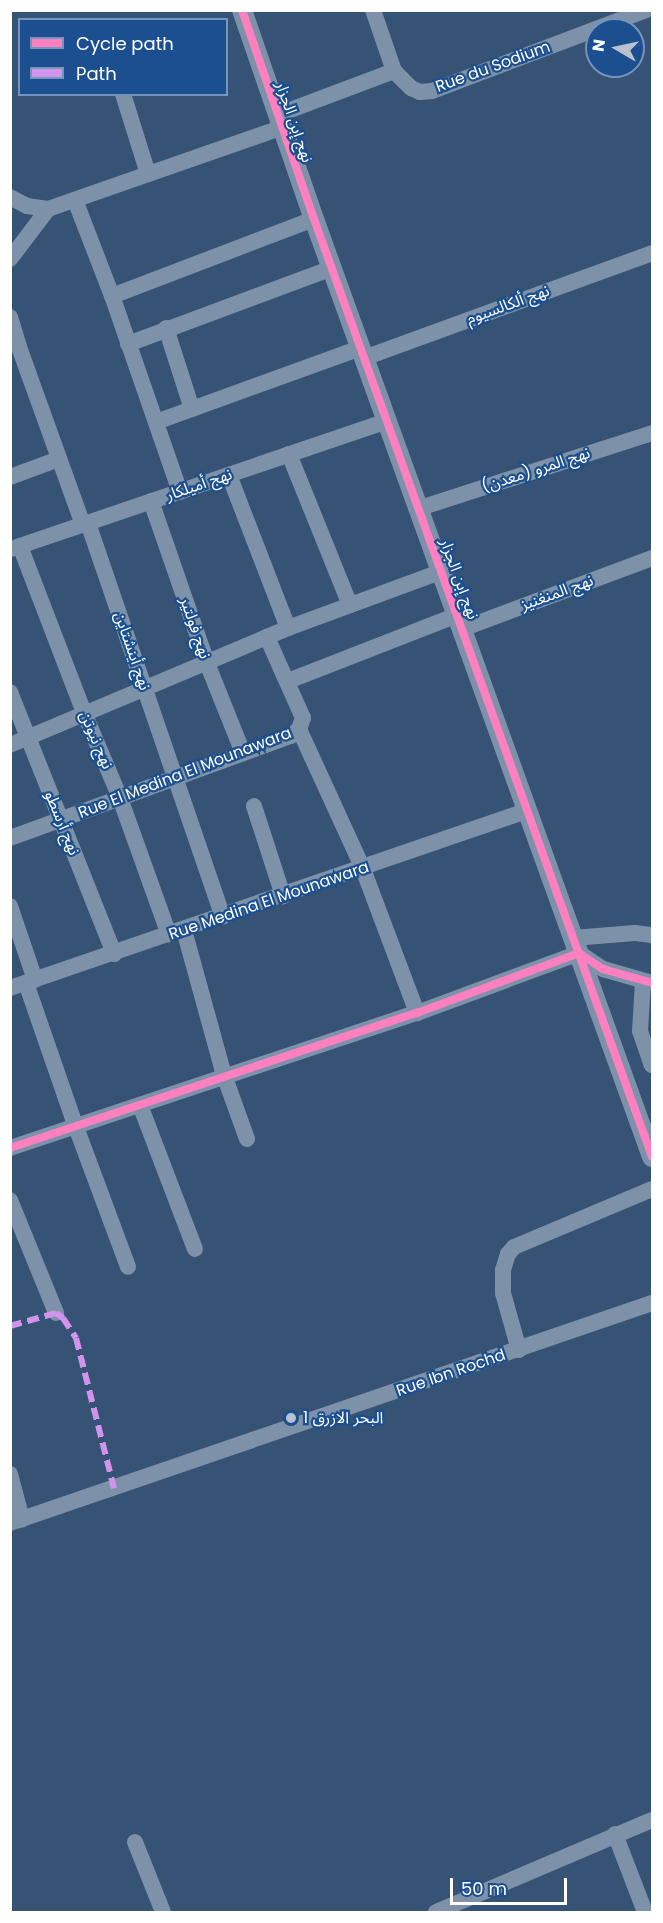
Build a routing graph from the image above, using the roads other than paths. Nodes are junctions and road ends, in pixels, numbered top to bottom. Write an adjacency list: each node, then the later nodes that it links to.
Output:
1 (373, 10): 4 (street)
2 (646, 10): 4 (street, Rue du Sodium)
3 (247, 12): 6 (street, نهج إبن الجزار)
4 (394, 71): 6 (street)
5 (124, 96): 7 (street)
6 (279, 121): 7 (street); 11 (street, نهج إبن الجزار)
7 (148, 174): 9 (street)
8 (10, 197): 10 (street)
9 (75, 200): 10 (street); 15 (street)
10 (48, 209): 13 (street)
11 (314, 219): 14 (street, نهج إبن الجزار); 15 (street)
12 (652, 253): 20 (street, نهج ألكالسيوم)
13 (10, 259)
14 (332, 268): 17 (street); 20 (street, نهج إبن الجزار)
15 (112, 296): 18 (street)
16 (10, 317): 19 (street, نهج أينشتاين)
17 (166, 328): 18 (street); 21 (street)
18 (128, 344): 23 (street)
19 (15, 349): 26 (street, نهج أينشتاين)
20 (362, 353): 21 (street, نهج ألكالسيوم); 22 (street, نهج إبن الجزار)
21 (192, 409): 23 (street, نهج ألكالسيوم)
22 (387, 421): 25 (street, نهج أميلكار); 31 (street, نهج إبن الجزار)
23 (156, 422): 29 (street)
24 (652, 433): 31 (street, نهج المرو (معدن))
25 (289, 454): 27 (street, نهج أميلكار); 36 (street)
26 (59, 459): 28 (street); 32 (street, نهج أينشتاين)
27 (229, 475): 29 (street, نهج أميلكار); 38 (street)
28 (10, 477)
29 (180, 492): 30 (street, نهج أميلكار)
30 (151, 501): 32 (street, نهج أميلكار); 40 (street, نهج فولتير)
31 (420, 508): 35 (street, نهج إبن الجزار)
32 (85, 524): 33 (street, نهج أميلكار); 42 (street, نهج أينشتاين)
33 (15, 548): 44 (street, نهج نيوتن)
34 (652, 558): 37 (street, نهج المنغنيز)
35 (441, 572): 36 (street); 37 (street, نهج إبن الجزار)
36 (350, 605): 38 (street)
37 (460, 622): 41 (street, نهج المنغنيز); 52 (street, نهج إبن الجزار)
38 (288, 628): 39 (street)
39 (267, 637): 40 (street); 41 (street, Rue El Medina El Mounawara)
40 (207, 663): 42 (street); 48 (street, نهج فولتير)
41 (288, 681): 45 (street, Rue El Medina El Mounawara)
42 (145, 690): 44 (street); 49 (street, نهج أينشتاين)
43 (10, 692): 46 (street, نهج أرسطو)
44 (85, 715): 46 (street); 50 (street, نهج نيوتن)
45 (299, 729): 48 (street, Rue El Medina El Mounawara); 55 (street)
46 (27, 738): 47 (street); 53 (street, نهج أرسطو)
47 (10, 745)
48 (243, 753): 49 (street, Rue El Medina El Mounawara)
49 (177, 778): 50 (street, Rue El Medina El Mounawara); 58 (street, نهج أينشتاين)
50 (120, 798): 53 (street, Rue El Medina El Mounawara); 59 (street, نهج نيوتن)
51 (254, 806): 56 (street)
52 (526, 811): 55 (street, Rue Medina El Mounawara); 61 (street, نهج إبن الجزار)
53 (61, 820): 54 (street, Rue El Medina El Mounawara); 62 (street, نهج أرسطو)
54 (10, 838)
55 (363, 868): 56 (street, Rue Medina El Mounawara); 65 (street)
56 (283, 896): 58 (street, Rue Medina El Mounawara)
57 (10, 906): 64 (street)
58 (223, 917): 59 (street, Rue Medina El Mounawara)
59 (176, 933): 62 (street, Rue Medina El Mounawara); 67 (street, نهج نيوتن)
60 (652, 935): 61 (street)
61 (576, 946): 63 (street); 65 (street); 72 (street, نهج إبن الجزار)
62 (114, 954): 64 (street, Rue Medina El Mounawara)
63 (648, 982): 66 (street)
64 (24, 983): 69 (street)
65 (417, 1013): 67 (street)
66 (652, 1065)
67 (224, 1075): 68 (street); 70 (street, نهج نيوتن)
68 (140, 1105): 69 (street); 75 (street)
69 (76, 1128): 71 (street); 76 (street)
70 (247, 1139)
71 (10, 1148)
72 (652, 1157)
73 (652, 1189): 79 (street)
74 (10, 1200): 78 (street)
75 (195, 1249)
76 (128, 1267)
77 (652, 1303): 79 (street, Rue Ibn Rochd)
78 (56, 1314)
79 (519, 1350): 81 (street, Rue Ibn Rochd)
80 (10, 1474): 81 (street)
81 (16, 1521)
82 (652, 1820): 83 (street)
83 (615, 1834): 86 (street); 87 (street)
84 (135, 1842): 85 (street)
85 (163, 1912)
86 (436, 1912)
87 (645, 1912)

